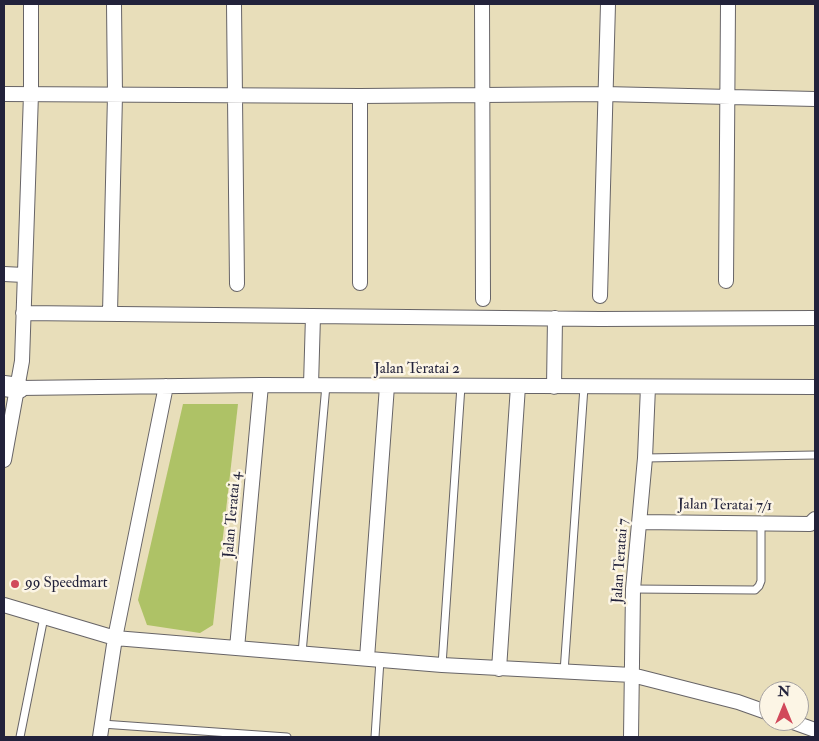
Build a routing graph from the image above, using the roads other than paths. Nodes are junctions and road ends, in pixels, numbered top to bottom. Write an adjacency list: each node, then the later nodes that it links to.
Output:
1 (31, 4): 8 (street)
2 (114, 4): 10 (street)
3 (234, 4): 11 (street)
4 (482, 4): 13 (street)
5 (608, 4): 9 (street)
6 (728, 4): 14 (street)
7 (4, 94): 8 (street)
8 (31, 94): 10 (street); 17 (street)
9 (604, 94): 13 (street); 14 (street); 21 (street)
10 (115, 95): 11 (street); 24 (street)
11 (235, 96): 12 (street); 20 (street)
12 (360, 96): 13 (street); 19 (street)
13 (482, 96): 22 (street)
14 (727, 99): 15 (street); 18 (street)
15 (815, 99)
16 (4, 274): 17 (street)
17 (24, 275): 23 (street)
18 (726, 281)
19 (360, 282)
20 (238, 284)
21 (600, 296)
22 (483, 299)
23 (23, 313): 24 (street); 35 (street)
24 (110, 313): 25 (street)
25 (313, 316): 26 (street); 29 (street)
26 (556, 318): 27 (street); 36 (street)
27 (815, 318)
28 (261, 385): 29 (street, Jalan Teratai 2); 31 (street, Jalan Teratai 2); 50 (street, Jalan Teratai 4)
29 (312, 385): 30 (street, Jalan Teratai 2)
30 (326, 385): 32 (street, Jalan Teratai 2); 51 (lane)
31 (166, 386): 35 (street, Jalan Teratai 2); 49 (street)
32 (387, 386): 33 (street, Jalan Teratai 2); 52 (street)
33 (460, 386): 34 (street, Jalan Teratai 2); 53 (lane)
34 (518, 386): 36 (street, Jalan Teratai 2); 54 (street)
35 (11, 387): 42 (street)
36 (554, 387): 37 (street, Jalan Teratai 2)
37 (584, 387): 38 (street, Jalan Teratai 2); 55 (lane)
38 (648, 387): 39 (street, Jalan Teratai 2); 41 (street, Jalan Teratai 7)
39 (815, 387)
40 (815, 455): 41 (lane)
41 (645, 458): 44 (street, Jalan Teratai 7)
42 (4, 460)
43 (812, 521): 45 (street, Jalan Teratai 7/1)
44 (640, 522): 45 (street, Jalan Teratai 7/1); 46 (street, Jalan Teratai 7)
45 (761, 523): 46 (lane)
46 (633, 589): 56 (street, Jalan Teratai 7)
47 (4, 605): 48 (street)
48 (44, 617): 49 (street); 59 (lane)
49 (115, 638): 50 (street); 58 (street)
50 (237, 648): 51 (street)
51 (302, 652): 52 (street)
52 (373, 659): 53 (street); 61 (lane)
53 (442, 665): 54 (street)
54 (499, 669): 55 (street)
55 (564, 672): 56 (street)
56 (632, 675): 57 (street); 62 (street, Jalan Teratai 7)
57 (759, 709)
58 (101, 731): 60 (lane)
59 (20, 737)
60 (287, 737)
61 (376, 737)
62 (631, 737)

